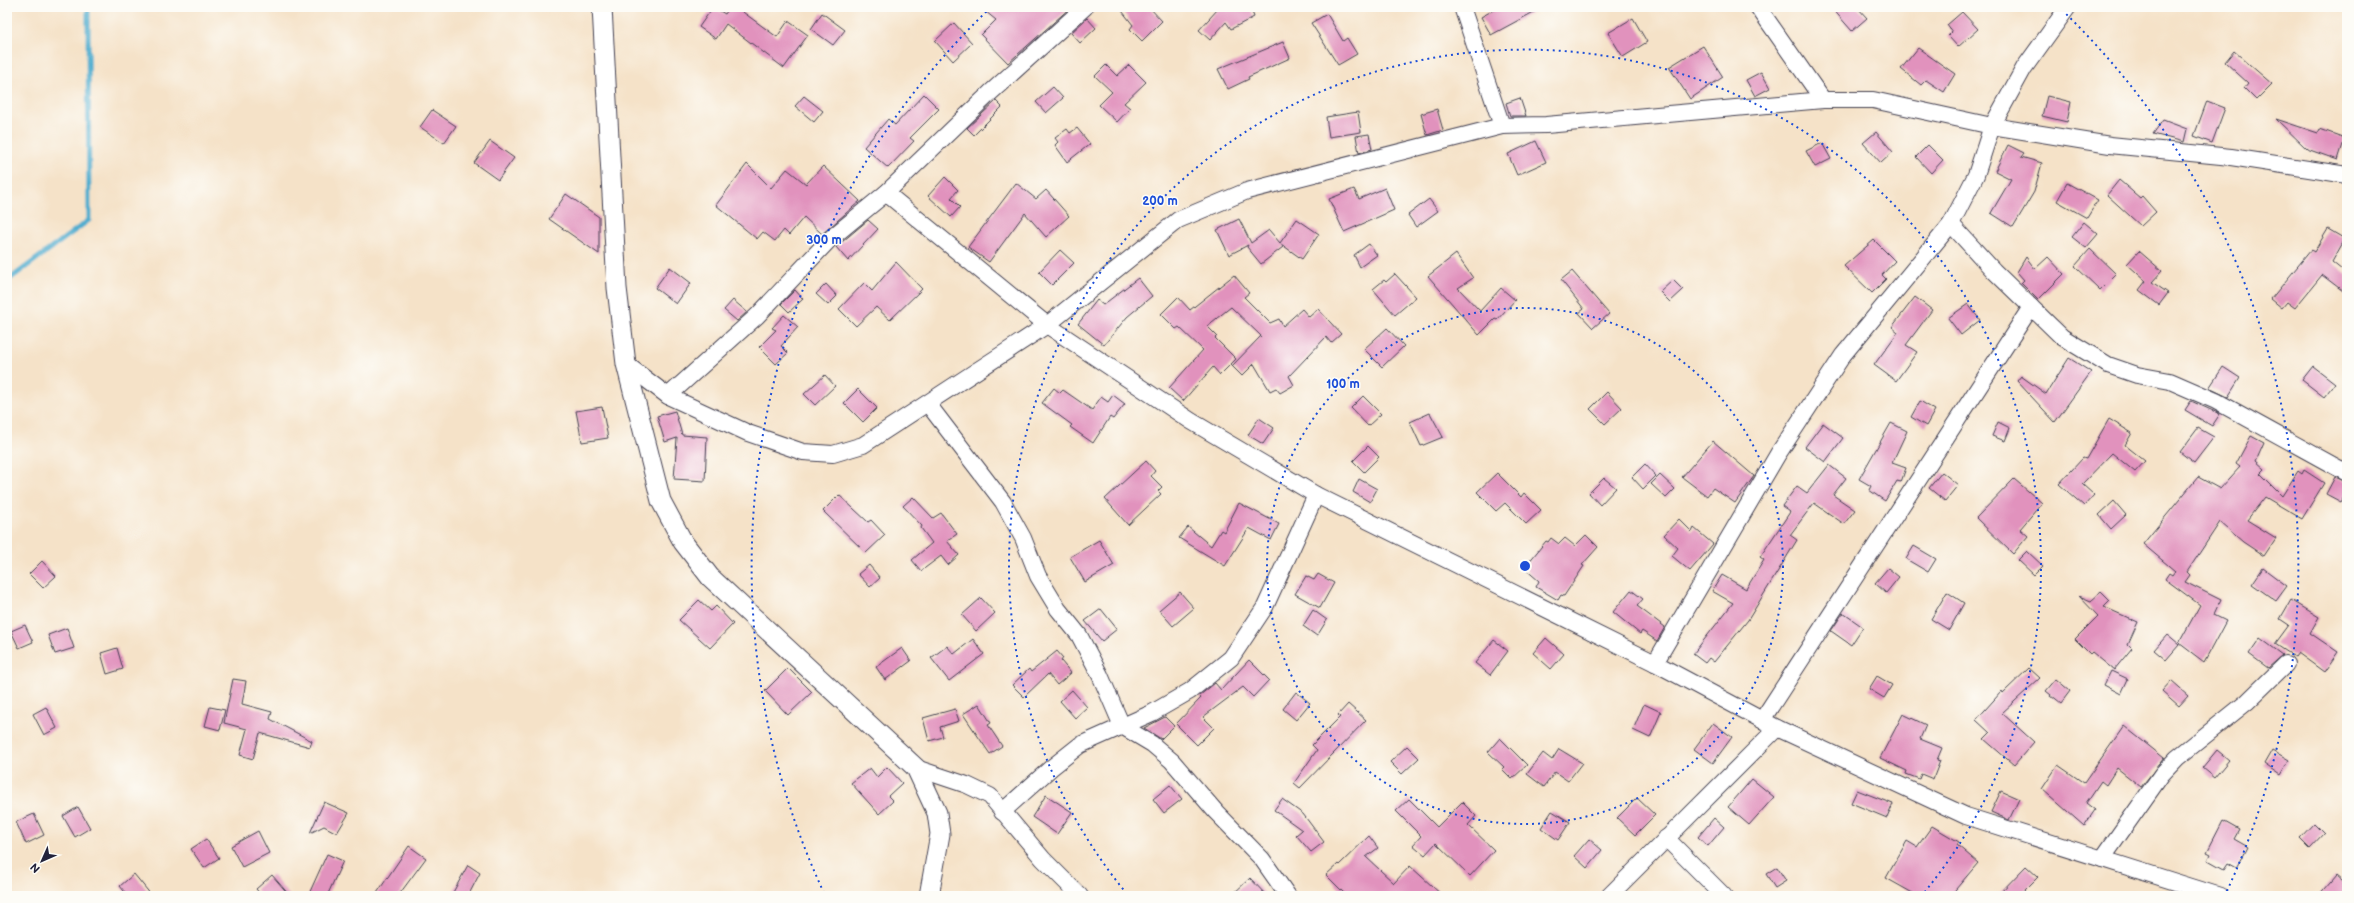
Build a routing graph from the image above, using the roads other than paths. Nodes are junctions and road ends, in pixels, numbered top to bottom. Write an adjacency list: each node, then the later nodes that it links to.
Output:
1 (602, 7): 14 (street)
2 (1085, 7): 10 (street)
3 (1462, 7): 7 (street)
4 (1758, 7): 6 (street)
5 (2068, 7): 8 (street)
6 (1823, 100): 7 (street); 8 (street)
7 (1502, 126): 13 (street)
8 (1992, 126): 9 (street); 11 (street)
9 (2347, 176)
10 (886, 193): 13 (street); 15 (street)
11 (1951, 224): 12 (street); 19 (street)
12 (2031, 307): 17 (street); 21 (street)
13 (1047, 325): 16 (street); 18 (street)
14 (626, 364): 15 (street); 24 (street)
15 (668, 396): 16 (street)
16 (928, 404): 22 (street)
17 (2347, 473)
18 (1316, 495): 19 (street); 22 (street)
19 (1654, 663): 21 (street)
20 (2286, 664): 27 (street)
21 (1762, 720): 23 (street)
22 (1122, 726): 25 (street); 30 (street)
23 (1777, 728): 26 (street); 27 (street)
24 (916, 768): 25 (street); 28 (street)
25 (1002, 812): 29 (street)
26 (1666, 838): 31 (street); 32 (street)
27 (2102, 859): 33 (street)
28 (929, 896)
29 (1080, 896)
30 (1288, 896)
31 (1609, 896)
32 (1724, 896)
33 (2220, 896)

